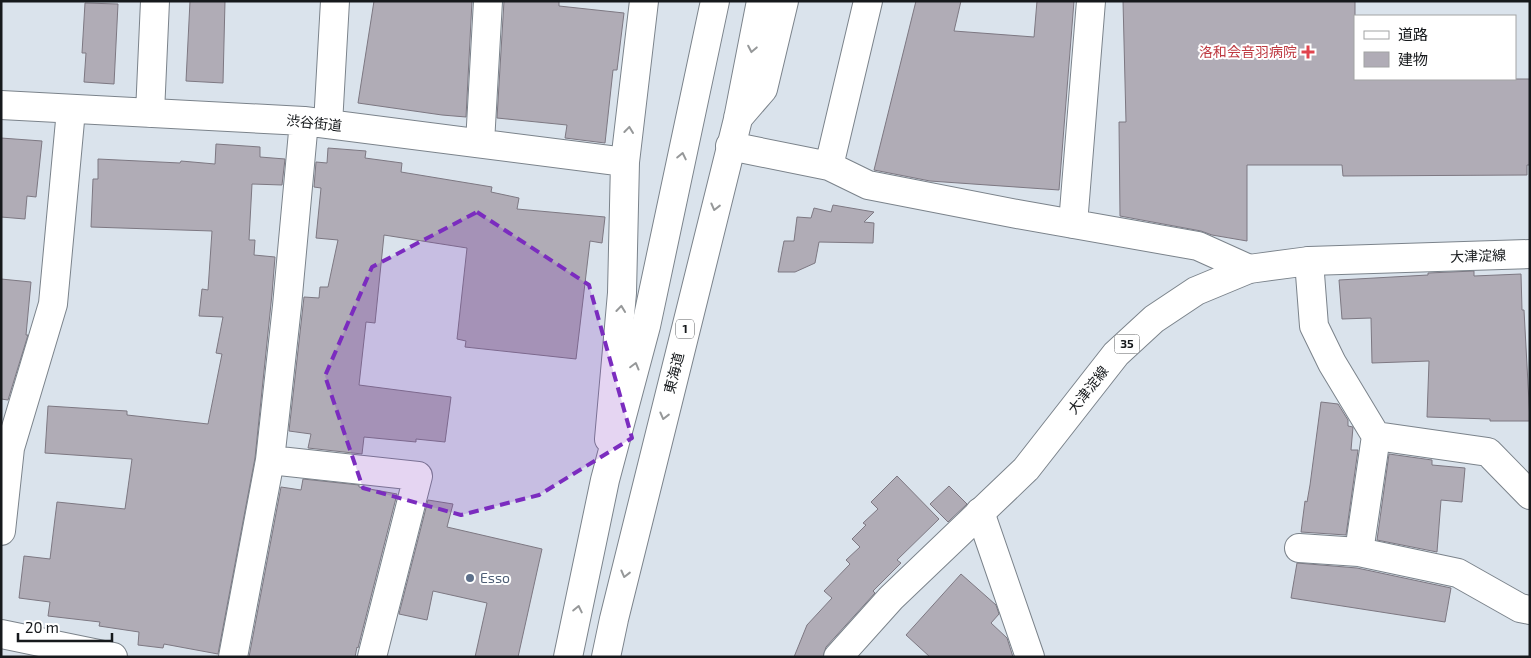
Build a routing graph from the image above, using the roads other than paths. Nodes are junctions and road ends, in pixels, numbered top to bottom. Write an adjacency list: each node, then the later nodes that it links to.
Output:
1 (155, 1): 12 (main road)
2 (335, 1): 14 (main road)
3 (488, 1): 15 (main road)
4 (644, 1): 17 (main road, one-way to 4)
5 (715, 1): 25 (main road, one-way to 5)
6 (761, 1): 13 (main road, 東海道 / 1, one-way to 13)
7 (784, 1): 13 (main road)
8 (868, 1): 18 (main road)
9 (1091, 1): 19 (main road)
10 (1, 105): 11 (main road, 渋谷街道)
11 (71, 110): 12 (main road, 渋谷街道); 28 (main road)
12 (150, 113): 14 (main road, 渋谷街道)
13 (738, 118): 16 (main road, 東海道 / 1)
14 (316, 122): 15 (main road, 渋谷街道); 24 (main road)
15 (480, 143): 17 (main road, 渋谷街道)
16 (730, 146): 18 (main road); 38 (main road, 東海道 / 1, one-way to 38)
17 (625, 162): 25 (main road, one-way to 17)
18 (829, 166): 19 (main road)
19 (1073, 224): 22 (main road)
20 (1530, 254): 21 (main road, 大津淀線 / 35)
21 (1309, 261): 22 (main road, 大津淀線 / 35); 23 (main road)
22 (1249, 269): 27 (main road, 大津淀線 / 35)
23 (1376, 436): 26 (main road); 30 (main road)
24 (270, 460): 35 (main road); 36 (main road)
25 (605, 480): 37 (main road, one-way to 25)
26 (1530, 495)
27 (980, 512): 39 (main road, 大津淀線 / 35); 40 (main road)
28 (1, 531)
29 (1299, 548): 30 (main road)
30 (1359, 552): 31 (main road)
31 (1530, 610)
32 (1, 634): 33 (main road)
33 (75, 653): 34 (main road)
34 (113, 657)
35 (233, 657)
36 (372, 657)
37 (568, 657)
38 (606, 657)
39 (838, 657)
40 (1030, 657)

